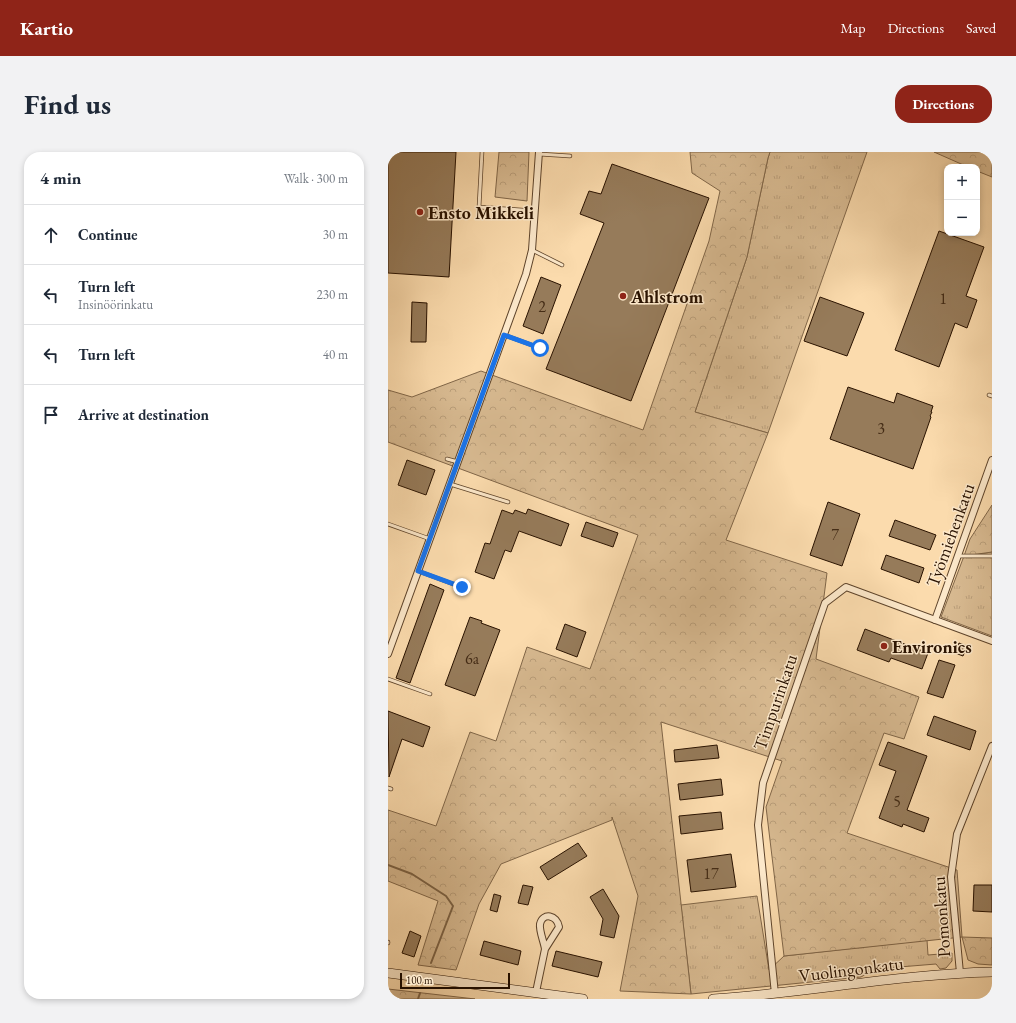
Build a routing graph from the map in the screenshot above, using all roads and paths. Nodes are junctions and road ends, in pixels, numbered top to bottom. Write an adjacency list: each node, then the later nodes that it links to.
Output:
1 (482, 152): 4 (lane)
2 (539, 153): 3 (lane); 4 (street)
3 (570, 156)
4 (536, 211): 5 (street)
5 (532, 250): 6 (lane); 7 (street)
6 (562, 265)
7 (504, 335): 8 (lane); 11 (street)
8 (540, 348)
9 (447, 459): 11 (lane)
10 (992, 460): 16 (street, Työmiehenkatu)
11 (458, 462): 12 (street)
12 (450, 484): 13 (lane); 15 (street)
13 (508, 502)
14 (388, 524): 15 (lane)
15 (430, 539): 18 (street)
16 (958, 556): 17 (lane); 20 (street, Työmiehenkatu)
17 (992, 556)
18 (418, 571): 19 (lane); 22 (street)
19 (462, 587)
20 (935, 620): 21 (street, Timpurinkatu); 30 (street, Timpurinkatu)
21 (992, 641)
22 (388, 654)
23 (388, 679): 24 (lane)
24 (430, 694)
25 (992, 746): 29 (street, Pomonkatu)
26 (545, 949): 26 (street); 31 (street)
27 (992, 972): 29 (street, Vuolingonkatu)
28 (388, 973): 31 (street)
29 (960, 973): 30 (street, Vuolingonkatu)
30 (776, 994): 33 (street, Vuolingonkatu)
31 (535, 996): 32 (street)
32 (583, 999)
33 (713, 999)

